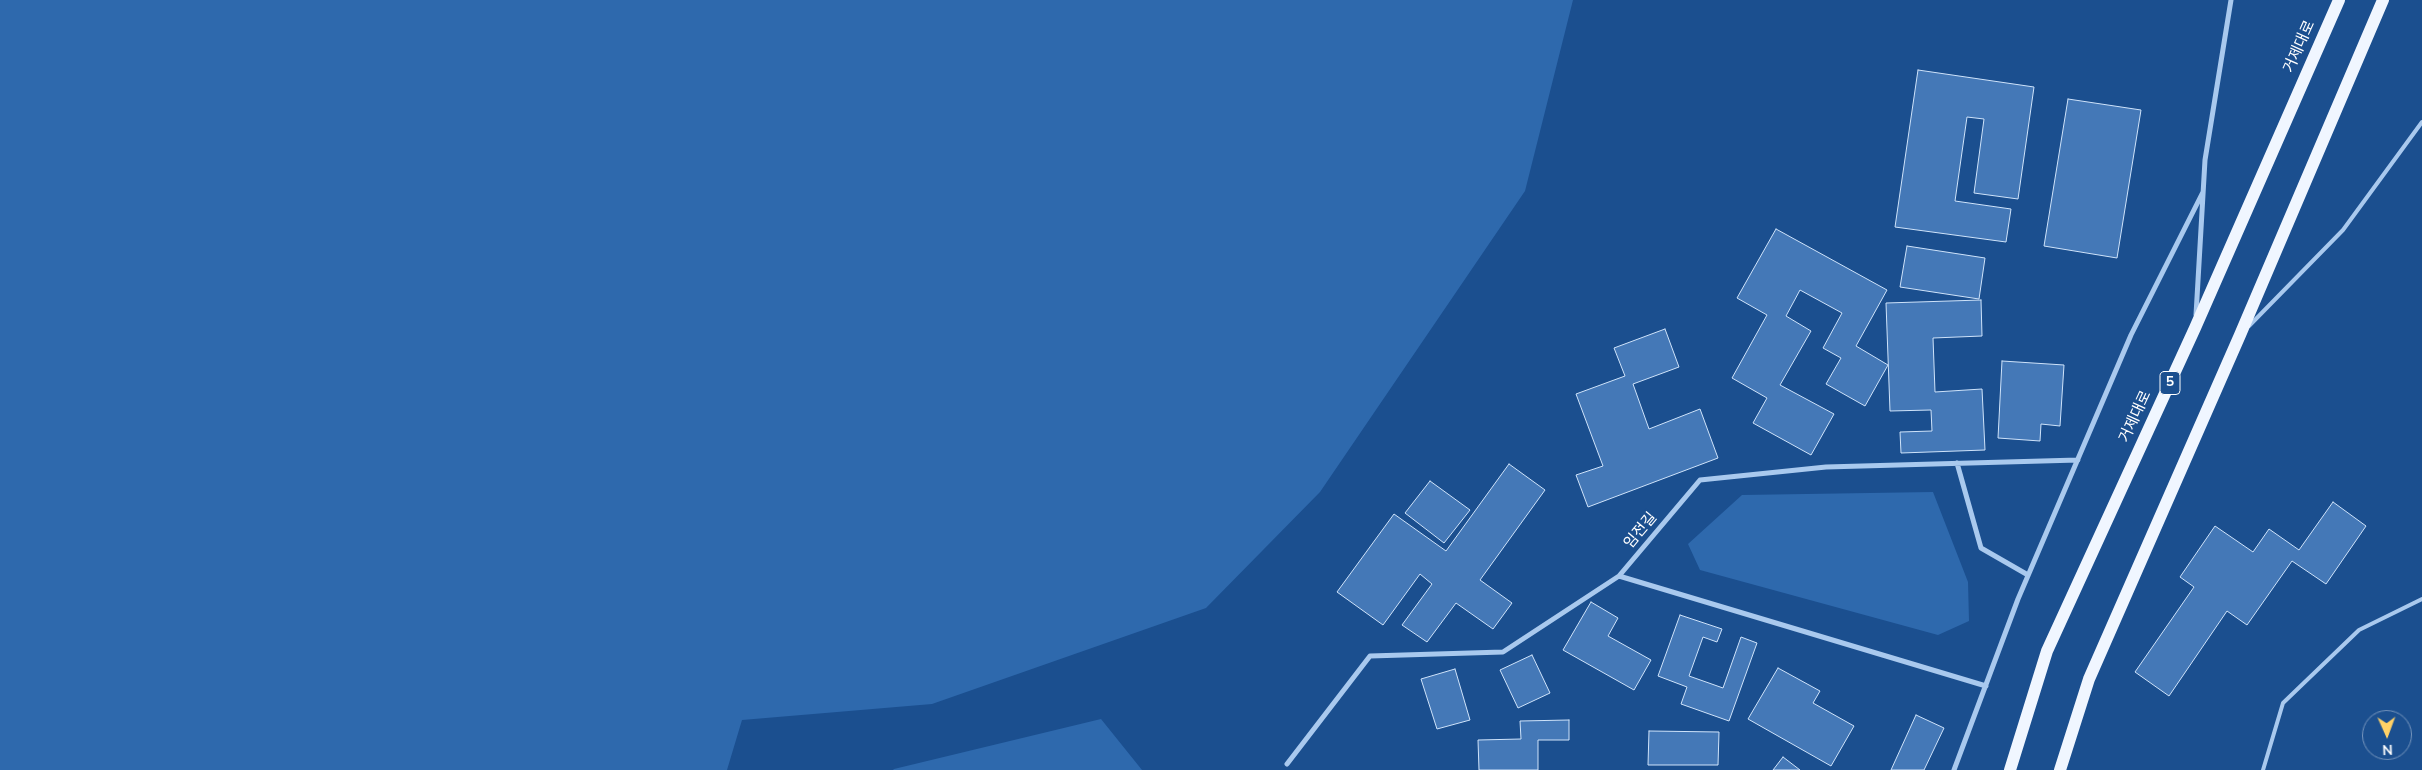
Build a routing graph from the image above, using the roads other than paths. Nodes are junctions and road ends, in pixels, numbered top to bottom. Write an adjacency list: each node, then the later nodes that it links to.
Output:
1 (2231, 0): 5 (street)
2 (2339, 0): 6 (main road, 거제대로 / 5)
3 (2383, 0): 7 (main road)
4 (2422, 122): 7 (lane)
5 (2203, 192): 6 (street); 8 (street)
6 (2195, 328): 16 (main road, 거제대로 / 5)
7 (2240, 335): 17 (main road)
8 (2078, 460): 9 (street, 임전길); 10 (street)
9 (1957, 463): 10 (street); 11 (street, 임전길)
10 (2028, 575): 13 (street)
11 (1619, 576): 13 (street); 14 (street, 임전길)
12 (2422, 598): 18 (lane)
13 (1986, 686): 15 (street)
14 (1287, 764)
15 (1954, 770)
16 (2010, 770)
17 (2060, 770)
18 (2263, 770)

